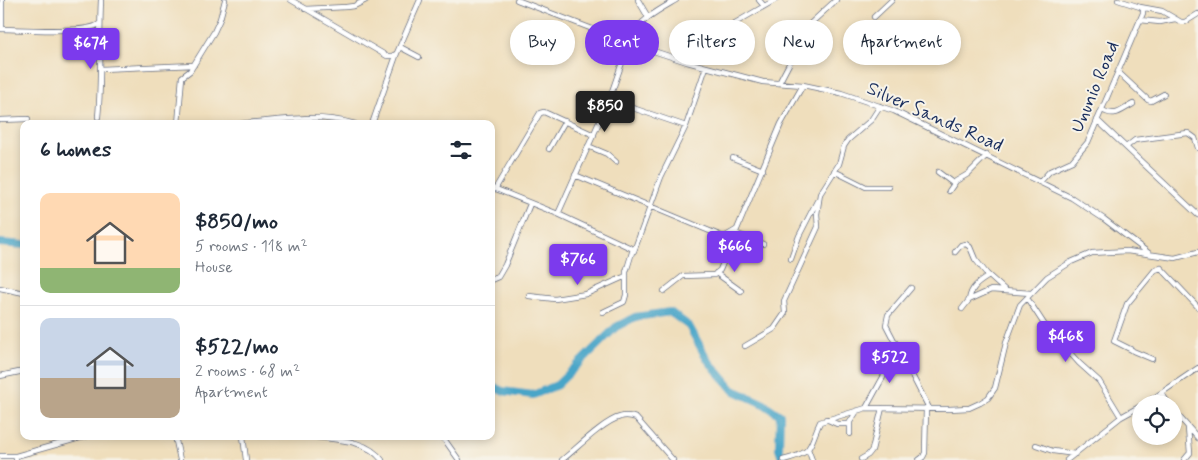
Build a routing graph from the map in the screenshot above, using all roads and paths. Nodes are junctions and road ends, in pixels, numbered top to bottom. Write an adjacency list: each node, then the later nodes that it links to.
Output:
1 (2, 0): 27 (street)
2 (100, 0): 25 (street)
3 (225, 0): 33 (street)
4 (291, 0): 17 (street)
5 (366, 0): 17 (street)
6 (420, 0): 28 (street)
7 (517, 0): 26 (street, Silver Sands Road)
8 (638, 0): 19 (street)
9 (676, 0): 19 (street)
10 (759, 0): 15 (street)
11 (775, 0): 15 (street)
12 (836, 0): 37 (street)
13 (892, 0): 20 (street)
14 (1118, 0): 16 (street)
15 (764, 6): 23 (street)
16 (1140, 7): 21 (street); 24 (street, Ununio Road)
17 (304, 9): 29 (street)
18 (1198, 14): 21 (street)
19 (648, 17): 22 (street)
20 (874, 17)
21 (1175, 19): 24 (street)
22 (645, 20)
23 (740, 20)
24 (1140, 20): 36 (street, Ununio Road)
25 (99, 24): 27 (street); 35 (street)
26 (585, 26)
27 (1, 29)
28 (400, 47): 29 (street); 30 (street)
29 (397, 53): 51 (street)
30 (419, 57)
31 (621, 65): 40 (street)
32 (696, 65): 34 (street, Silver Sands Road)
33 (194, 66): 35 (street); 48 (street)
34 (706, 68): 37 (street, Silver Sands Road); 54 (street)
35 (101, 69): 44 (street)
36 (1118, 72): 39 (street); 43 (street, Ununio Road)
37 (779, 83): 38 (street, Silver Sands Road)
38 (803, 85): 42 (street, Silver Sands Road); 63 (street)
39 (1164, 94)
40 (609, 100): 54 (street); 55 (street)
41 (1133, 104): 43 (street)
42 (880, 106): 60 (street, Silver Sands Road); 64 (street)
43 (1102, 110): 52 (street, Ununio Road)
44 (98, 117)
45 (28, 119): 47 (street)
46 (286, 119): 49 (street); 50 (street)
47 (0, 120)
48 (178, 120)
49 (277, 120)
50 (340, 120)
51 (373, 120)
52 (1098, 120): 57 (street); 67 (street, Ununio Road)
53 (565, 121): 55 (street); 59 (street); 69 (street)
54 (686, 126): 75 (street)
55 (594, 134): 56 (street)
56 (588, 146): 62 (street); 66 (street)
57 (1126, 147): 58 (street); 77 (street)
58 (1198, 148)
59 (549, 149)
60 (987, 155): 67 (street, Silver Sands Road); 68 (street)
61 (733, 158): 63 (street)
62 (616, 162)
63 (763, 170): 78 (street)
64 (834, 171): 70 (street); 73 (street)
65 (938, 172): 68 (street)
66 (575, 175): 75 (street); 76 (street)
67 (1040, 182): 83 (street, Silver Sands Road)
68 (954, 184): 72 (street)
69 (495, 185)
70 (889, 187)
71 (495, 189): 74 (street)
72 (949, 191)
73 (819, 198): 85 (street); 104 (street)
74 (530, 204): 76 (street); 90 (street)
75 (651, 207): 78 (street); 80 (street)
76 (558, 214): 80 (street)
77 (1198, 215)
78 (736, 232): 79 (street); 87 (street)
79 (763, 244)
80 (633, 252): 88 (street)
81 (955, 252): 89 (street)
82 (1198, 252): 84 (street)
83 (1150, 254): 84 (street); 97 (street)
84 (1162, 257): 86 (street)
85 (790, 259)
86 (1161, 268): 101 (street); 106 (street)
87 (716, 274): 93 (street); 94 (street)
88 (626, 276): 98 (street); 103 (street)
89 (989, 276): 95 (street); 100 (street)
90 (495, 278)
91 (0, 288): 96 (street)
92 (911, 288): 105 (street)
93 (664, 291)
94 (741, 291)
95 (1006, 291): 97 (street); 100 (street)
96 (20, 292)
97 (1031, 293): 99 (street)
98 (529, 296)
99 (1027, 298): 113 (street); 116 (street)
100 (969, 300): 102 (street)
101 (1198, 307)
102 (962, 309)
103 (603, 312)
104 (745, 346)
105 (898, 350): 111 (street); 113 (street)
106 (1152, 359)
107 (1198, 368): 110 (street)
108 (20, 372): 109 (street)
109 (0, 376)
110 (1162, 394)
111 (866, 408): 112 (street); 114 (street)
112 (882, 408): 113 (street); 135 (street)
113 (927, 408): 144 (street)
114 (858, 410): 117 (street); 119 (street)
115 (1132, 411): 116 (street)
116 (1121, 417): 130 (street)
117 (826, 419): 119 (street); 129 (street)
118 (1182, 420): 120 (street)
119 (849, 424): 121 (street)
120 (1188, 427): 122 (street); 146 (street)
121 (850, 434)
122 (1198, 438)
123 (74, 440): 133 (street)
124 (176, 440): 136 (street)
125 (244, 440): 137 (street)
126 (335, 440): 138 (street)
127 (444, 440): 134 (street)
128 (1036, 445): 130 (street)
129 (808, 449): 142 (street); 143 (street)
130 (1074, 454): 145 (street)
131 (669, 455): 139 (street); 140 (street); 141 (street)
132 (0, 456): 133 (street)
133 (16, 458)
134 (456, 459)
135 (861, 459)
136 (180, 460)
137 (246, 460)
138 (382, 460)
139 (562, 460)
140 (663, 460)
141 (673, 460)
142 (783, 460)
143 (812, 460)
144 (919, 460)
145 (1067, 460)
146 (1184, 460)

